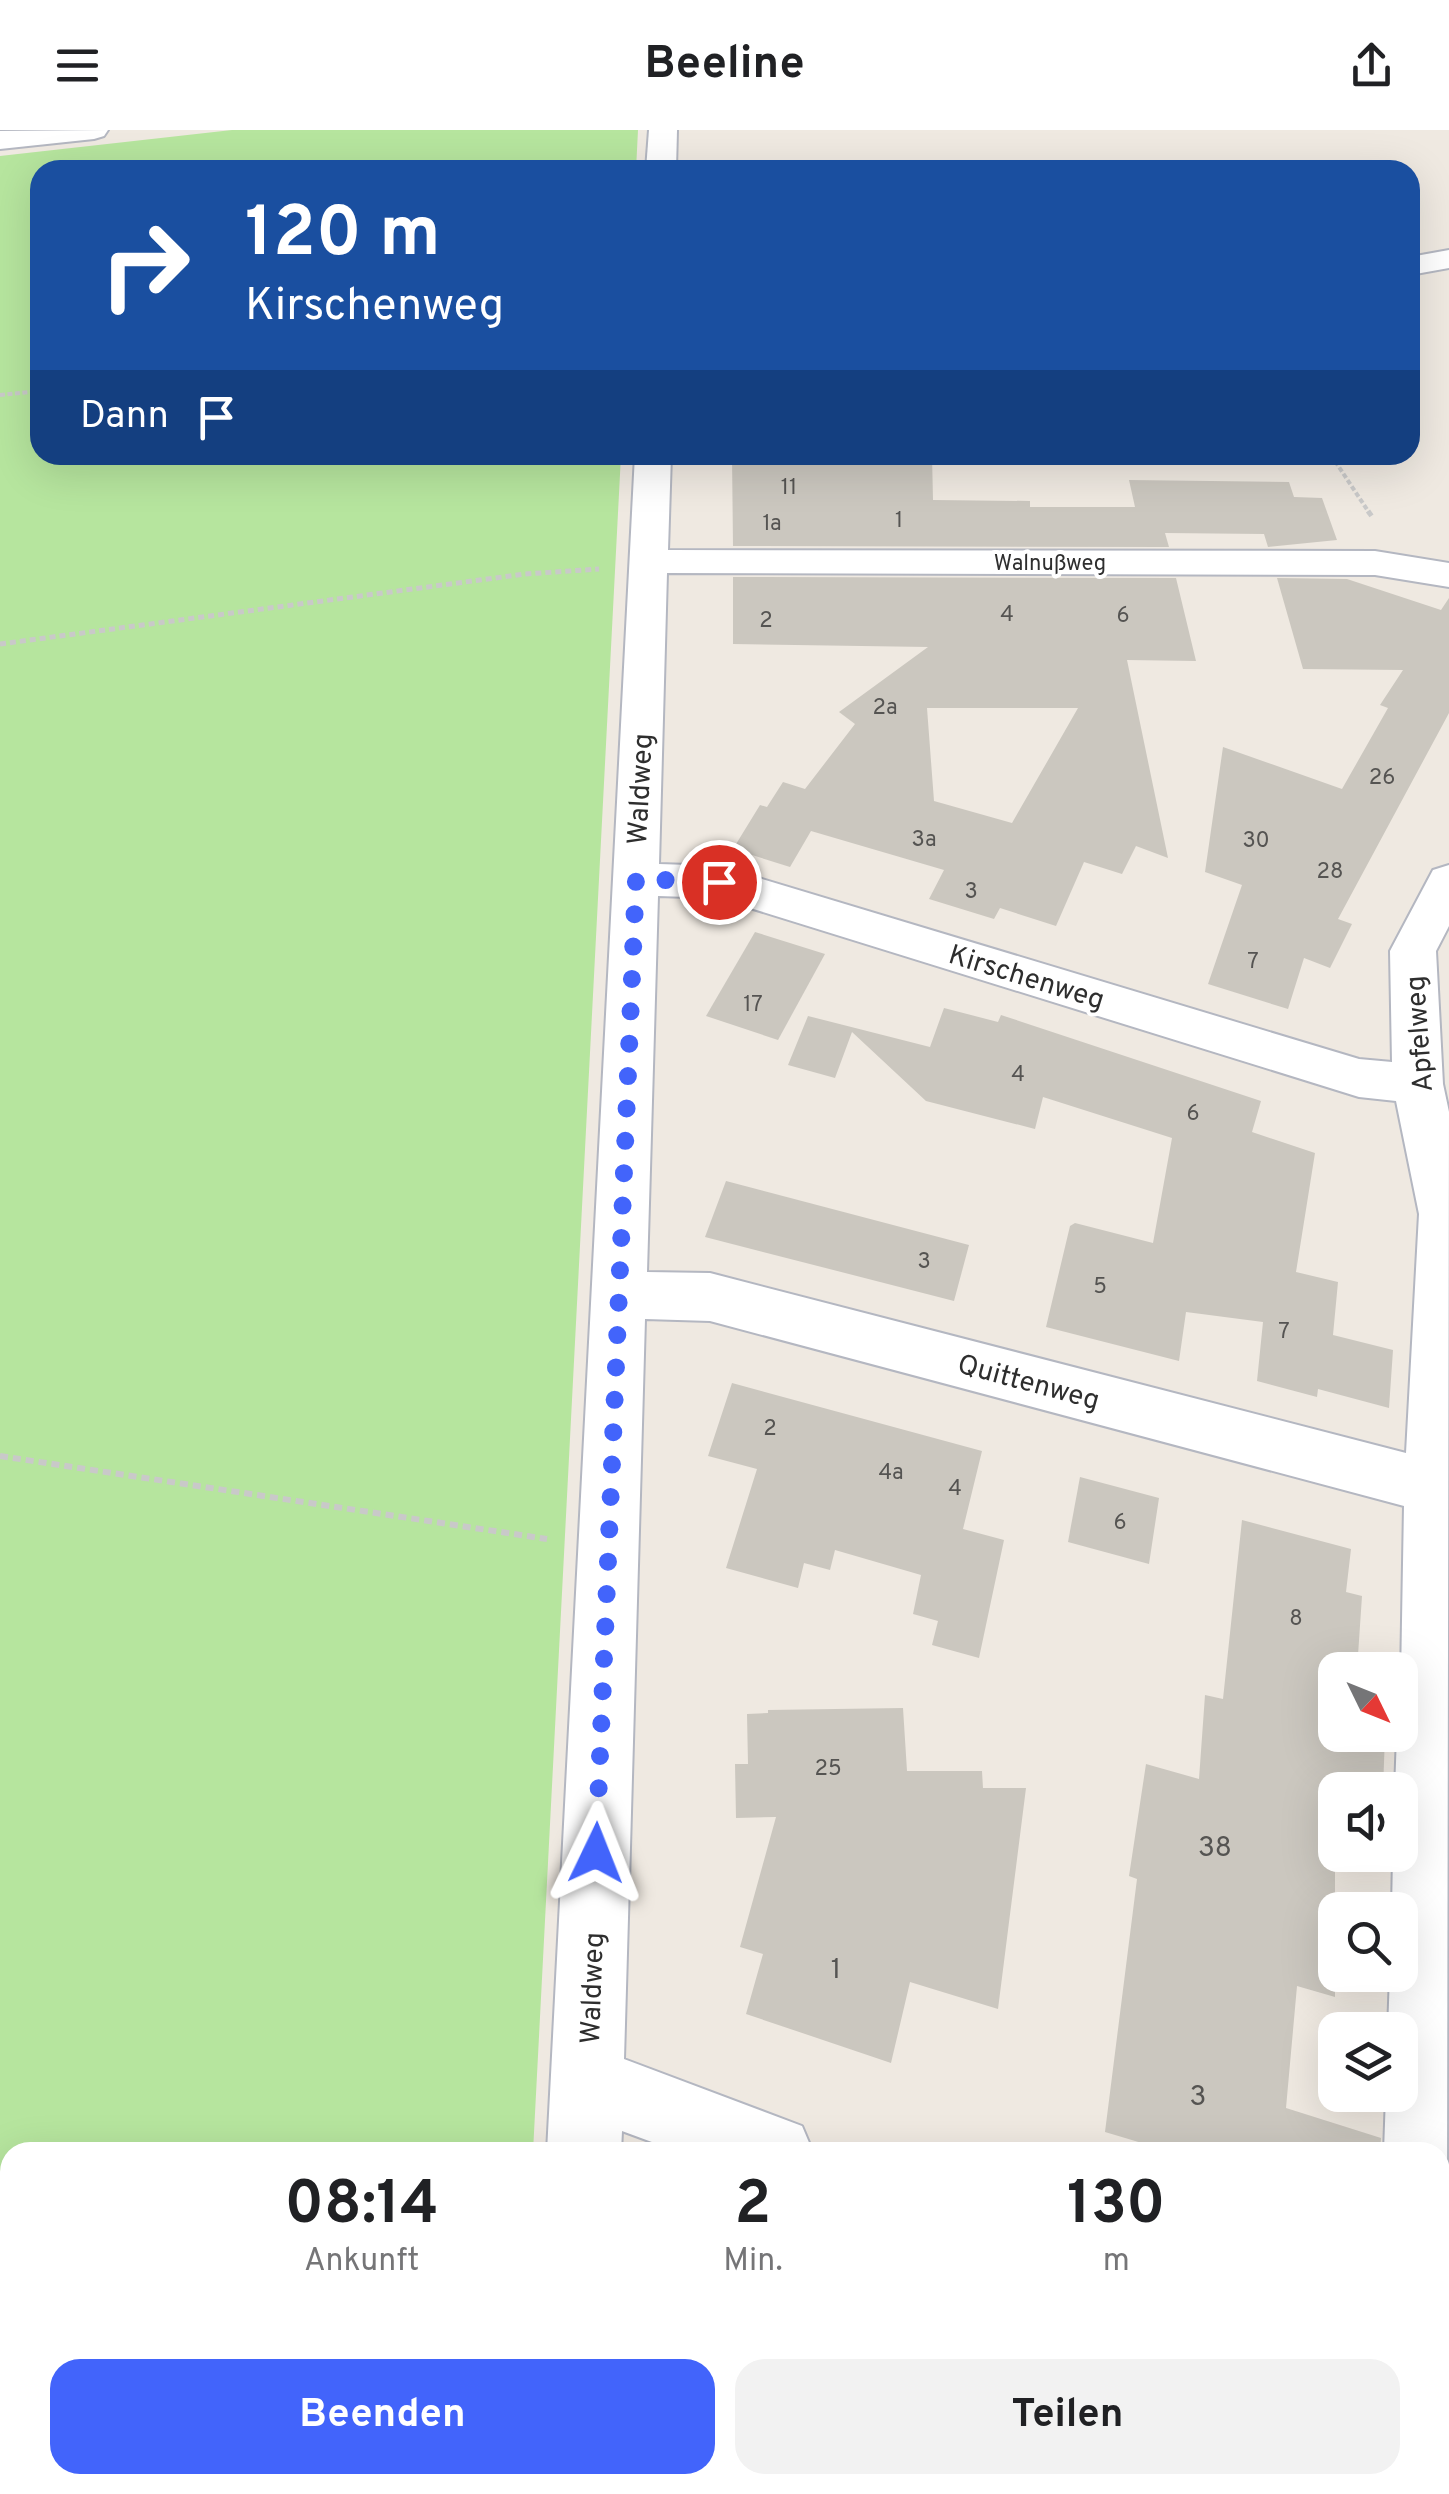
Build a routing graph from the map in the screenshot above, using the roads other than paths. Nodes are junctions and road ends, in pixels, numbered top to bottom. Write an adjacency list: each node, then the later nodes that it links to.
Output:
1 (94, 130): 3 (street)
2 (663, 130): 4 (street)
3 (0, 140)
4 (662, 160)
5 (1449, 259): 6 (street)
6 (1420, 264)
7 (653, 465): 8 (street, Waldweg)
8 (650, 560): 9 (street, Walnußweg); 10 (street, Waldweg)
9 (1449, 575)
10 (636, 879): 12 (street, Kirschenweg); 13 (street, Waldweg)
11 (1449, 881): 12 (street, Apfelweg)
12 (1418, 1084): 14 (street, Apfelweg)
13 (622, 1295): 14 (street, Quittenweg); 15 (street, Waldweg)
14 (1434, 1487): 18 (street, Apfelweg)
15 (588, 2082): 16 (street, Waldweg); 17 (street)
16 (585, 2142)
17 (749, 2142)
18 (1421, 2142)

